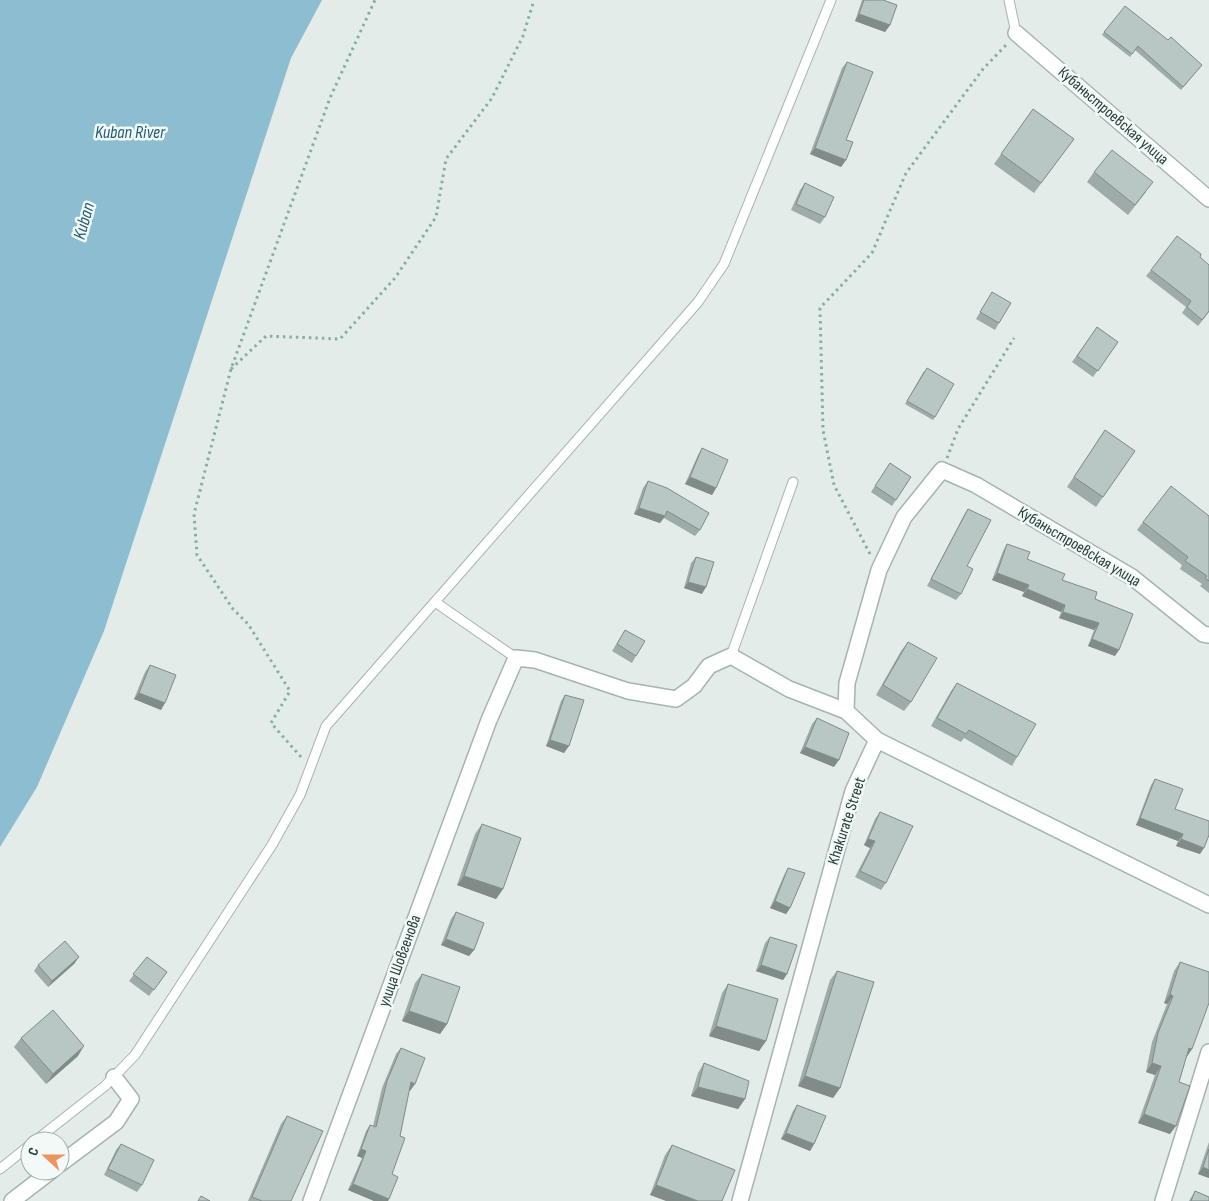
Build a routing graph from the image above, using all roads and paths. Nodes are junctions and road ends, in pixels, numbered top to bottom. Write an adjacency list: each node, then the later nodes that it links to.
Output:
1 (375, 0): 8 (path)
2 (534, 0): 8 (path)
3 (831, 0): 12 (lane)
4 (1008, 0): 5 (lane)
5 (1016, 34): 6 (street, Кубаньстроевская улица); 11 (path)
6 (1209, 199)
7 (1014, 338): 9 (path)
8 (230, 369): 18 (path)
9 (942, 470): 11 (street); 13 (street, Кубаньстроевская улица)
10 (793, 482): 14 (lane)
11 (879, 570): 16 (street)
12 (435, 602): 15 (lane); 18 (lane)
13 (1209, 635)
14 (731, 656): 15 (street); 16 (street)
15 (516, 658): 28 (street, улица Шовгенова)
16 (846, 711): 17 (street)
17 (877, 740): 19 (street); 29 (street, Khakurate Street)
18 (309, 767): 21 (lane)
19 (1209, 905)
20 (1209, 1052): 30 (street)
21 (114, 1077): 22 (lane); 24 (street)
22 (47, 1131)
23 (20, 1153): 25 (lane)
24 (70, 1156)
25 (0, 1169)
26 (38, 1181): 27 (street)
27 (12, 1201)
28 (311, 1201)
29 (740, 1201)
30 (1163, 1201)

